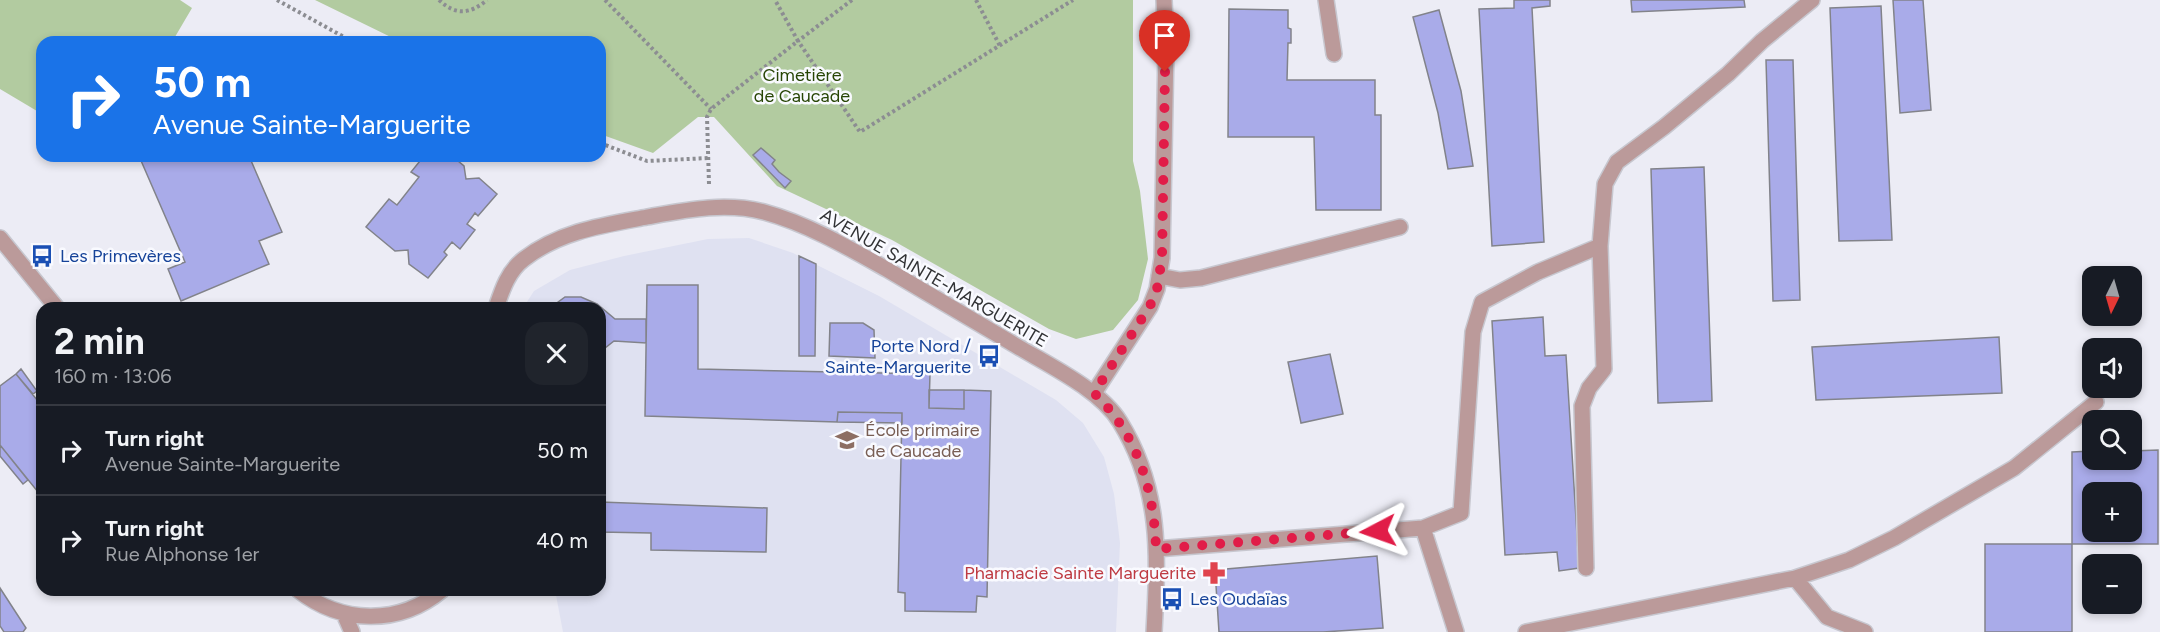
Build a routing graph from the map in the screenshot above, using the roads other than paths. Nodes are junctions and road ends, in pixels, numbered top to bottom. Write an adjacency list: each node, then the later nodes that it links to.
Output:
1 (1164, 0): 8 (street)
2 (1326, 0): 4 (street)
3 (1812, 0): 7 (street)
4 (1334, 54)
5 (1400, 227): 8 (street)
6 (0, 238): 9 (street)
7 (1600, 246): 13 (street); 15 (street)
8 (1159, 276): 11 (street)
9 (52, 302)
10 (498, 302): 11 (street, AVENUE SAINTE-MARGUERITE)
11 (1094, 393): 14 (street, AVENUE SAINTE-MARGUERITE)
12 (2096, 402): 16 (street)
13 (1423, 528): 14 (street); 22 (street)
14 (1156, 549): 21 (street, AVENUE SAINTE-MARGUERITE)
15 (1586, 568)
16 (1795, 578): 23 (street); 24 (street)
17 (306, 596): 19 (street)
18 (433, 596): 19 (street)
19 (344, 614): 20 (street)
20 (352, 632)
21 (1154, 632)
22 (1456, 632)
23 (1526, 632)
24 (1865, 632)

